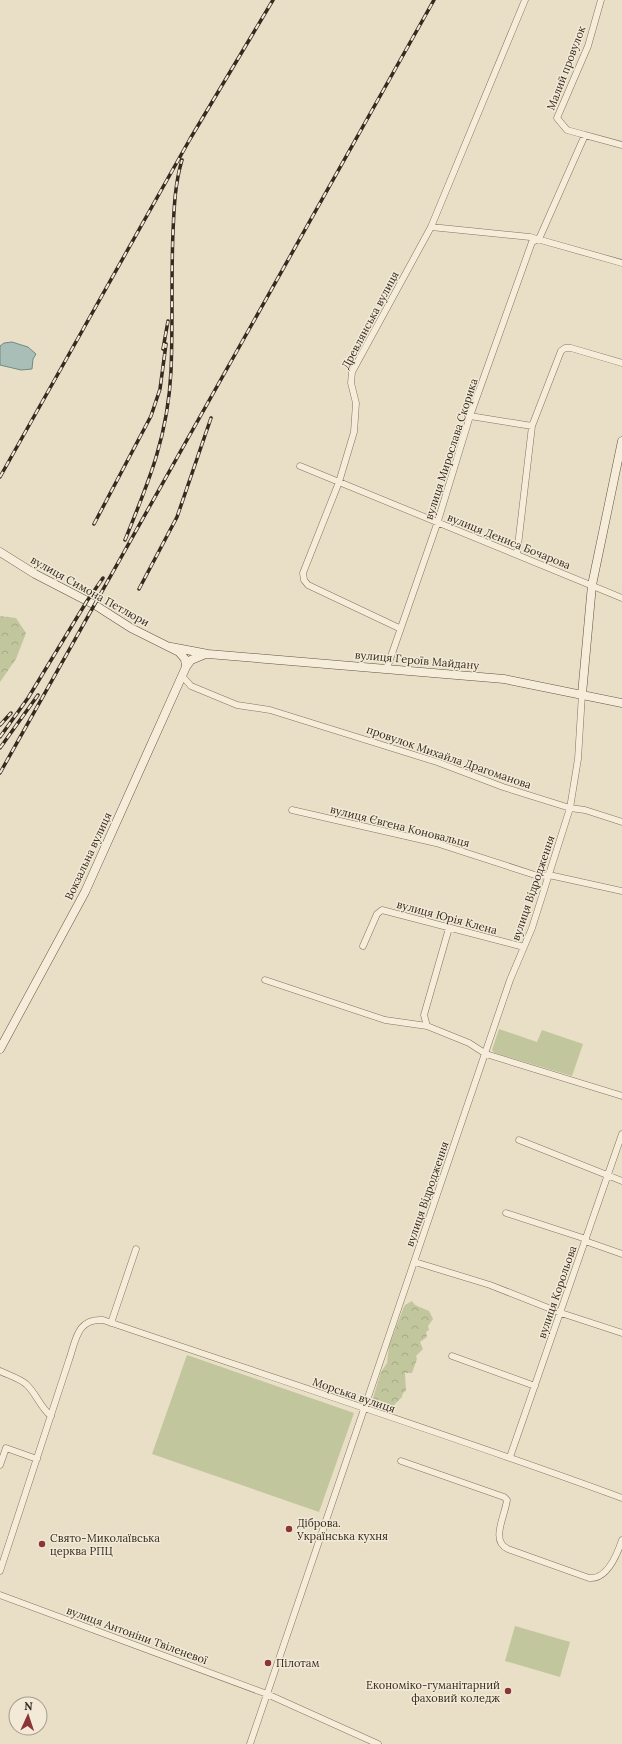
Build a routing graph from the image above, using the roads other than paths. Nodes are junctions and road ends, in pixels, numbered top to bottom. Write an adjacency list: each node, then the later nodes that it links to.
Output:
1 (526, 0): 5 (street, Древлянська вулиця)
2 (601, 0): 3 (street, Малий провулок)
3 (584, 135): 4 (street); 6 (street)
4 (622, 145)
5 (431, 227): 6 (street); 13 (street, Древлянська вулиця)
6 (538, 239): 7 (street); 9 (street, вулиця Мирослава Скорика)
7 (622, 263)
8 (622, 363): 10 (street)
9 (470, 416): 10 (street); 14 (street, вулиця Мирослава Скорика)
10 (532, 426): 16 (street)
11 (622, 441): 17 (street)
12 (300, 466): 13 (street, вулиця Дениса Бочарова)
13 (339, 482): 14 (street, вулиця Дениса Бочарова); 19 (street, Древлянська вулиця)
14 (437, 524): 16 (street, вулиця Дениса Бочарова); 19 (street, вулиця Мирослава Скорика)
15 (0, 552): 20 (street, вулиця Симона Петлюри)
16 (517, 554): 17 (street, вулиця Дениса Бочарова)
17 (592, 585): 18 (street, вулиця Дениса Бочарова); 25 (street)
18 (622, 598)
19 (399, 628): 23 (street, вулиця Мирослава Скорика)
20 (171, 647): 21 (street, вулиця Героїв Майдану); 22 (street)
21 (208, 654): 22 (street); 23 (street, вулиця Героїв Майдану)
22 (186, 667): 24 (street, Вокзальна вулиця)
23 (387, 668): 25 (street, вулиця Героїв Майдану)
24 (182, 676): 27 (street, провулок Михайла Драгоманова); 37 (street, Вокзальна вулиця)
25 (582, 694): 26 (street, вулиця Героїв Майдану); 27 (street, вулиця Відродження)
26 (622, 703)
27 (570, 808): 29 (street, провулок Михайла Драгоманова); 30 (street, вулиця Відродження)
28 (292, 810): 30 (street, вулиця Євгена Коновальця)
29 (622, 822)
30 (549, 875): 31 (street, вулиця Євгена Коновальця); 34 (street, вулиця Відродження)
31 (622, 891)
32 (449, 928): 33 (street, вулиця Юрія Клена); 34 (street, вулиця Юрія Клена); 36 (street)
33 (363, 946)
34 (524, 947): 38 (street, вулиця Відродження)
35 (266, 980): 36 (street)
36 (427, 1026): 38 (street)
37 (0, 1049)
38 (486, 1054): 39 (street); 48 (street, вулиця Відродження)
39 (622, 1096)
40 (622, 1134): 42 (street, вулиця Корольова)
41 (520, 1140): 42 (street)
42 (608, 1176): 43 (street); 45 (street, вулиця Корольова)
43 (622, 1181)
44 (506, 1213): 45 (street)
45 (585, 1240): 47 (street); 49 (street, вулиця Корольова)
46 (136, 1249): 50 (street)
47 (622, 1254)
48 (415, 1262): 49 (street); 55 (street, вулиця Відродження)
49 (561, 1313): 51 (street); 54 (street, вулиця Корольова)
50 (111, 1323): 55 (street, Морська вулиця); 56 (street, Морська вулиця)
51 (622, 1333)
52 (452, 1356): 54 (street)
53 (0, 1371): 56 (street)
54 (535, 1386): 57 (street, вулиця Корольова)
55 (365, 1410): 57 (street, Морська вулиця); 65 (street, вулиця Відродження)
56 (51, 1416): 58 (street)
57 (510, 1457): 61 (street, Морська вулиця)
58 (37, 1459): 60 (street); 63 (street)
59 (401, 1460): 62 (street)
60 (0, 1465)
61 (622, 1498)
62 (622, 1540)
63 (0, 1571)
64 (0, 1595): 65 (street, вулиця Антоніни Твіленевої)
65 (267, 1694): 66 (street, вулиця Відродження); 67 (street, вулиця Антоніни Твіленевої)
66 (250, 1744)
67 (378, 1744)

